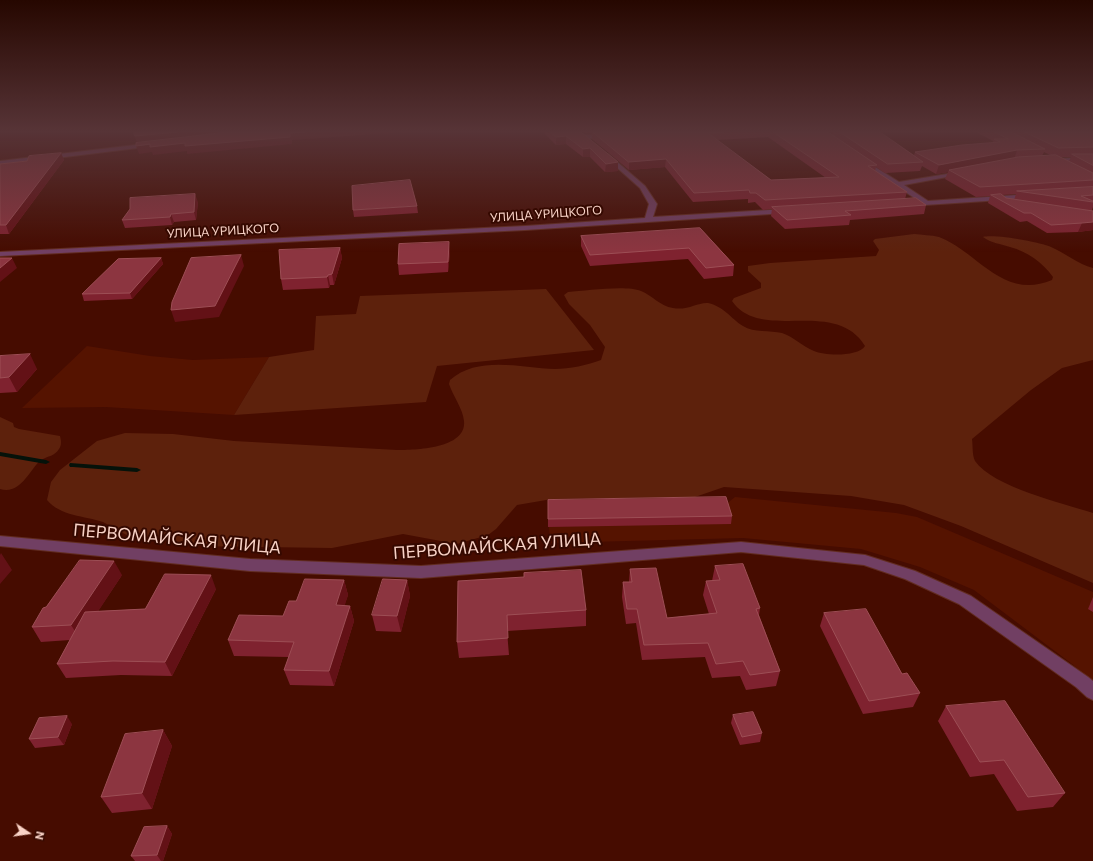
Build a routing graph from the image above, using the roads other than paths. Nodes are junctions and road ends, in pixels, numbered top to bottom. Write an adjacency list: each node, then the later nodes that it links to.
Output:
1 (626, 172): 11 (street)
2 (878, 172): 4 (street)
3 (963, 172): 4 (street)
4 (900, 184): 7 (street)
5 (1041, 195): 6 (street)
6 (979, 200): 7 (street); 9 (street)
7 (927, 203): 8 (street)
8 (898, 205)
9 (1017, 205)
10 (791, 211): 11 (street, УЛИЦА УРИЦКОГО)
11 (648, 220): 12 (street, УЛИЦА УРИЦКОГО)
12 (0, 254)
13 (0, 540): 14 (street, ПЕРВОМАЙСКАЯ УЛИЦА)
14 (1093, 692)

